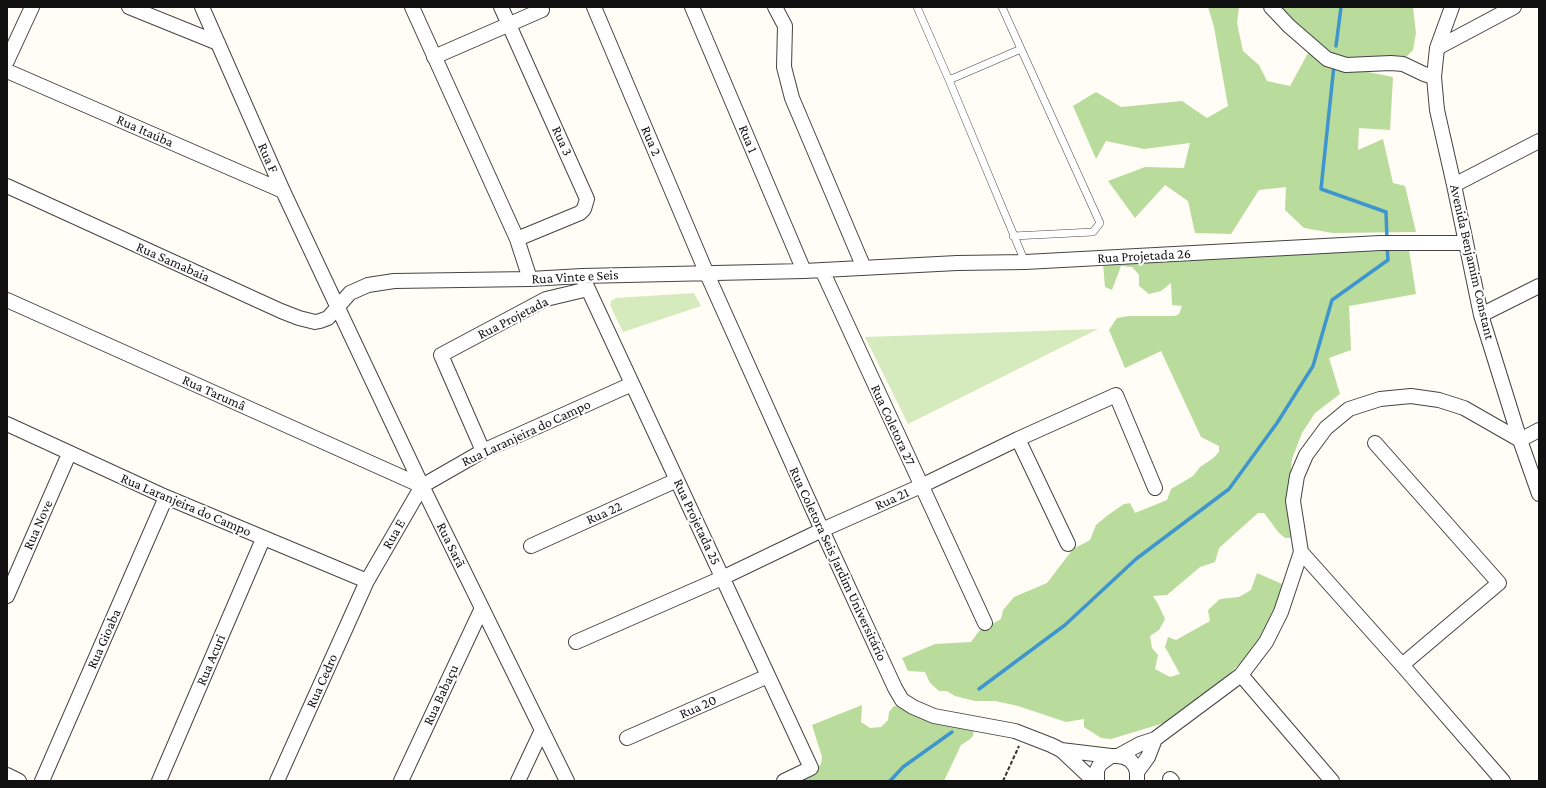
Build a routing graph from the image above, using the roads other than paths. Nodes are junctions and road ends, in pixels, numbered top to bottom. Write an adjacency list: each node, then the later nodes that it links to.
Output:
1 (32, 7): 20 (street)
2 (129, 7): 16 (street)
3 (202, 7): 16 (street, Rua F)
4 (412, 7): 19 (street)
5 (501, 7): 15 (street, Rua 3)
6 (594, 7): 35 (street, Rua 2)
7 (692, 7): 34 (street, Rua 1)
8 (775, 7): 32 (street)
9 (916, 7): 23 (lane)
10 (1002, 7): 18 (lane)
11 (1271, 7): 22 (street)
12 (1452, 7): 17 (street, Avenida Benjamim Constant)
13 (1514, 7): 17 (street)
14 (542, 10): 15 (street)
15 (509, 24): 19 (street); 29 (street, Rua 3)
16 (218, 43): 27 (street, Rua F)
17 (1436, 48): 22 (street, Avenida Benjamim Constant)
18 (1021, 49): 23 (lane); 28 (lane)
19 (434, 57): 29 (street)
20 (7, 61)
21 (7, 71): 27 (street, Rua Itaúba)
22 (1434, 77): 26 (street, Avenida Benjamim Constant)
23 (949, 80): 28 (lane)
24 (1539, 141): 26 (street)
25 (7, 186): 40 (street, Rua Samabaia)
26 (1454, 186): 30 (street, Avenida Benjamim Constant)
27 (283, 191): 40 (street, Rua F)
28 (1013, 236): 31 (lane)
29 (517, 239): 36 (street)
30 (1466, 243): 31 (street, Rua Projetada 26); 41 (street, Avenida Benjamim Constant)
31 (1025, 262): 32 (street, Rua Projetada 26)
32 (864, 268): 33 (street, Rua Projetada 26)
33 (822, 270): 34 (street, Rua Vinte e Seis); 52 (street, Rua Coletora 27)
34 (804, 272): 35 (street, Rua Vinte e Seis)
35 (707, 274): 37 (street, Rua Vinte e Seis); 56 (street, Rua Coletora Seis Jardim Universitário)
36 (530, 279): 37 (street, Rua Vinte e Seis); 40 (street, Rua Vinte e Seis)
37 (585, 283): 42 (street, Rua Projetada 25); 48 (street, Rua Projetada)
38 (1539, 286): 41 (street)
39 (7, 300): 51 (street, Rua Tarumâ)
40 (338, 308): 51 (street, Rua Sarã)
41 (1481, 315): 46 (street, Avenida Benjamim Constant)
42 (632, 384): 48 (street, Rua Laranjeira do Campo); 50 (street, Rua Projetada 25)
43 (7, 424): 49 (street, Rua Laranjeira do Campo)
44 (1539, 430): 46 (street)
45 (1018, 439): 52 (street, Rua 21); 53 (street, Rua 21); 58 (street)
46 (1520, 440): 54 (street, Avenida Benjamim Constant); 60 (street)
47 (1375, 443): 67 (street)
48 (482, 451): 51 (street, Rua Laranjeira do Campo)
49 (69, 454): 55 (street, Rua Laranjeira do Campo); 63 (street, Rua Nove)
50 (677, 480): 59 (street, Rua 22); 61 (street, Rua Projetada 25)
51 (422, 486): 62 (street, Rua E); 64 (street, Rua Sarã)
52 (921, 486): 56 (street, Rua 21); 65 (street, Rua Coletora 27)
53 (1155, 488)
54 (1539, 494)
55 (166, 497): 57 (street, Rua Laranjeira do Campo); 78 (street, Rua Gioaba)
56 (822, 530): 61 (street, Rua 21); 73 (street, Rua Coletora Seis Jardim Universitário)
57 (263, 538): 62 (street, Rua Laranjeira do Campo); 79 (street, Rua Acuri)
58 (1068, 544)
59 (531, 546)
60 (1301, 552): 67 (street); 68 (street)
61 (722, 578): 66 (street, Rua 21); 69 (street, Rua Projetada 25)
62 (367, 581): 80 (street, Rua Cedro)
63 (7, 596)
64 (482, 608): 70 (street, Rua Sarã); 81 (street, Rua Babaçu)
65 (985, 623)
66 (576, 642)
67 (1402, 664): 88 (street)
68 (1241, 675): 72 (street); 87 (street)
69 (768, 676): 71 (street, Rua 20); 84 (street, Rua Projetada 25)
70 (542, 730): 82 (street); 83 (street, Rua Sarã)
71 (628, 738)
72 (1155, 739): 74 (street); 76 (street)
73 (1061, 750): 74 (street); 85 (street)
74 (1114, 756): 76 (street); 86 (street)
75 (7, 775): 77 (street)
76 (1137, 777)
77 (19, 781)
78 (42, 781)
79 (159, 781)
80 (277, 781)
81 (401, 781)
82 (518, 781)
83 (567, 781)
84 (784, 781)
85 (1094, 781)
86 (1097, 781)
87 (1332, 781)
88 (1503, 781)

